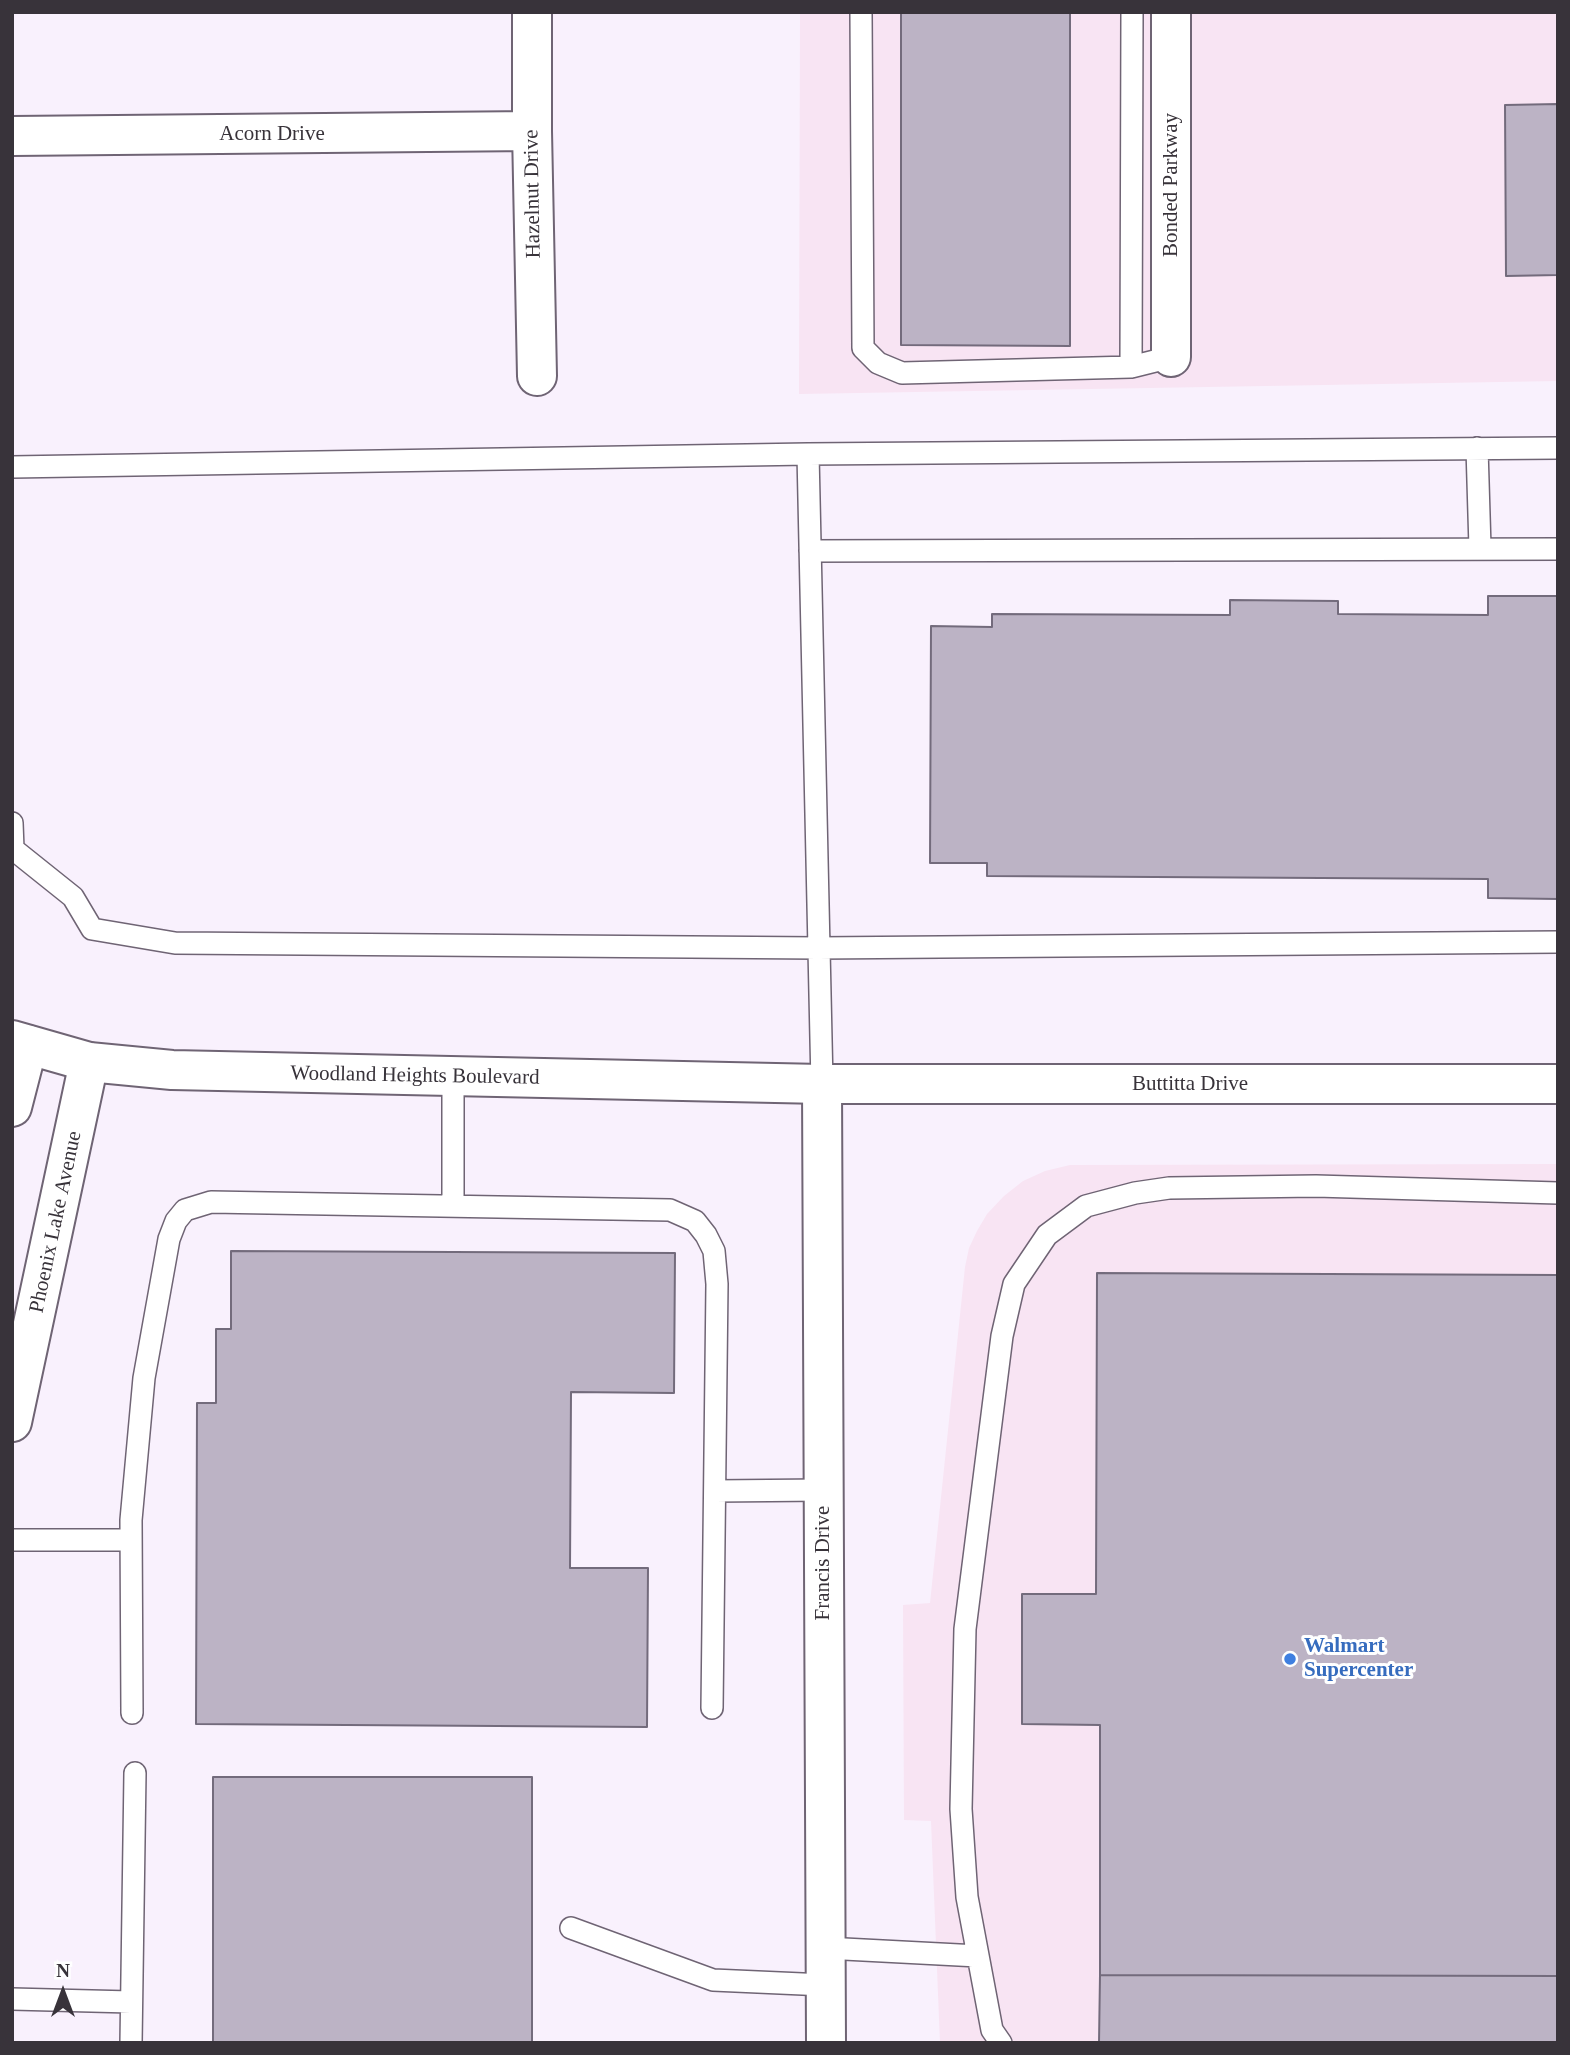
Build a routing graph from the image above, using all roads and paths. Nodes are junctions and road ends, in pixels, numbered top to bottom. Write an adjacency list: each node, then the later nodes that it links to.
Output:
1 (532, 12): 5 (street, Hazelnut Drive)
2 (861, 12): 8 (lane)
3 (1132, 12): 8 (lane)
4 (1171, 12): 7 (street, Bonded Parkway)
5 (532, 131): 6 (street, Acorn Drive); 9 (street, Hazelnut Drive)
6 (12, 136)
7 (1171, 358): 8 (lane)
8 (1131, 367)
9 (537, 376)
10 (1558, 448): 11 (lane)
11 (1477, 449): 12 (lane); 14 (lane)
12 (808, 454): 13 (lane); 16 (lane)
13 (12, 467)
14 (1480, 548): 15 (lane); 16 (lane)
15 (1558, 549)
16 (810, 551): 19 (lane)
17 (12, 823): 19 (lane)
18 (1558, 942): 19 (lane)
19 (818, 948): 23 (lane)
20 (20, 1043): 21 (street, Woodland Heights Boulevard); 25 (street)
21 (89, 1062): 22 (street, Woodland Heights Boulevard); 28 (street, Phoenix Lake Avenue)
22 (453, 1077): 23 (street, Woodland Heights Boulevard); 27 (lane)
23 (822, 1084): 24 (street, Buttitta Drive); 29 (street, Francis Drive)
24 (1558, 1084)
25 (12, 1107)
26 (1558, 1193): 37 (lane)
27 (453, 1206): 30 (lane); 32 (lane)
28 (12, 1422)
29 (823, 1490): 30 (lane); 38 (street, Francis Drive)
30 (715, 1492): 33 (lane)
31 (12, 1540): 32 (lane)
32 (131, 1540): 34 (lane)
33 (712, 1708)
34 (132, 1713)
35 (135, 1773): 40 (lane)
36 (572, 1928): 38 (lane)
37 (978, 1956): 38 (lane); 43 (lane)
38 (825, 1966): 42 (street, Francis Drive)
39 (12, 1999): 40 (lane)
40 (131, 2002): 41 (lane)
41 (131, 2043)
42 (825, 2043)
43 (1001, 2043)

